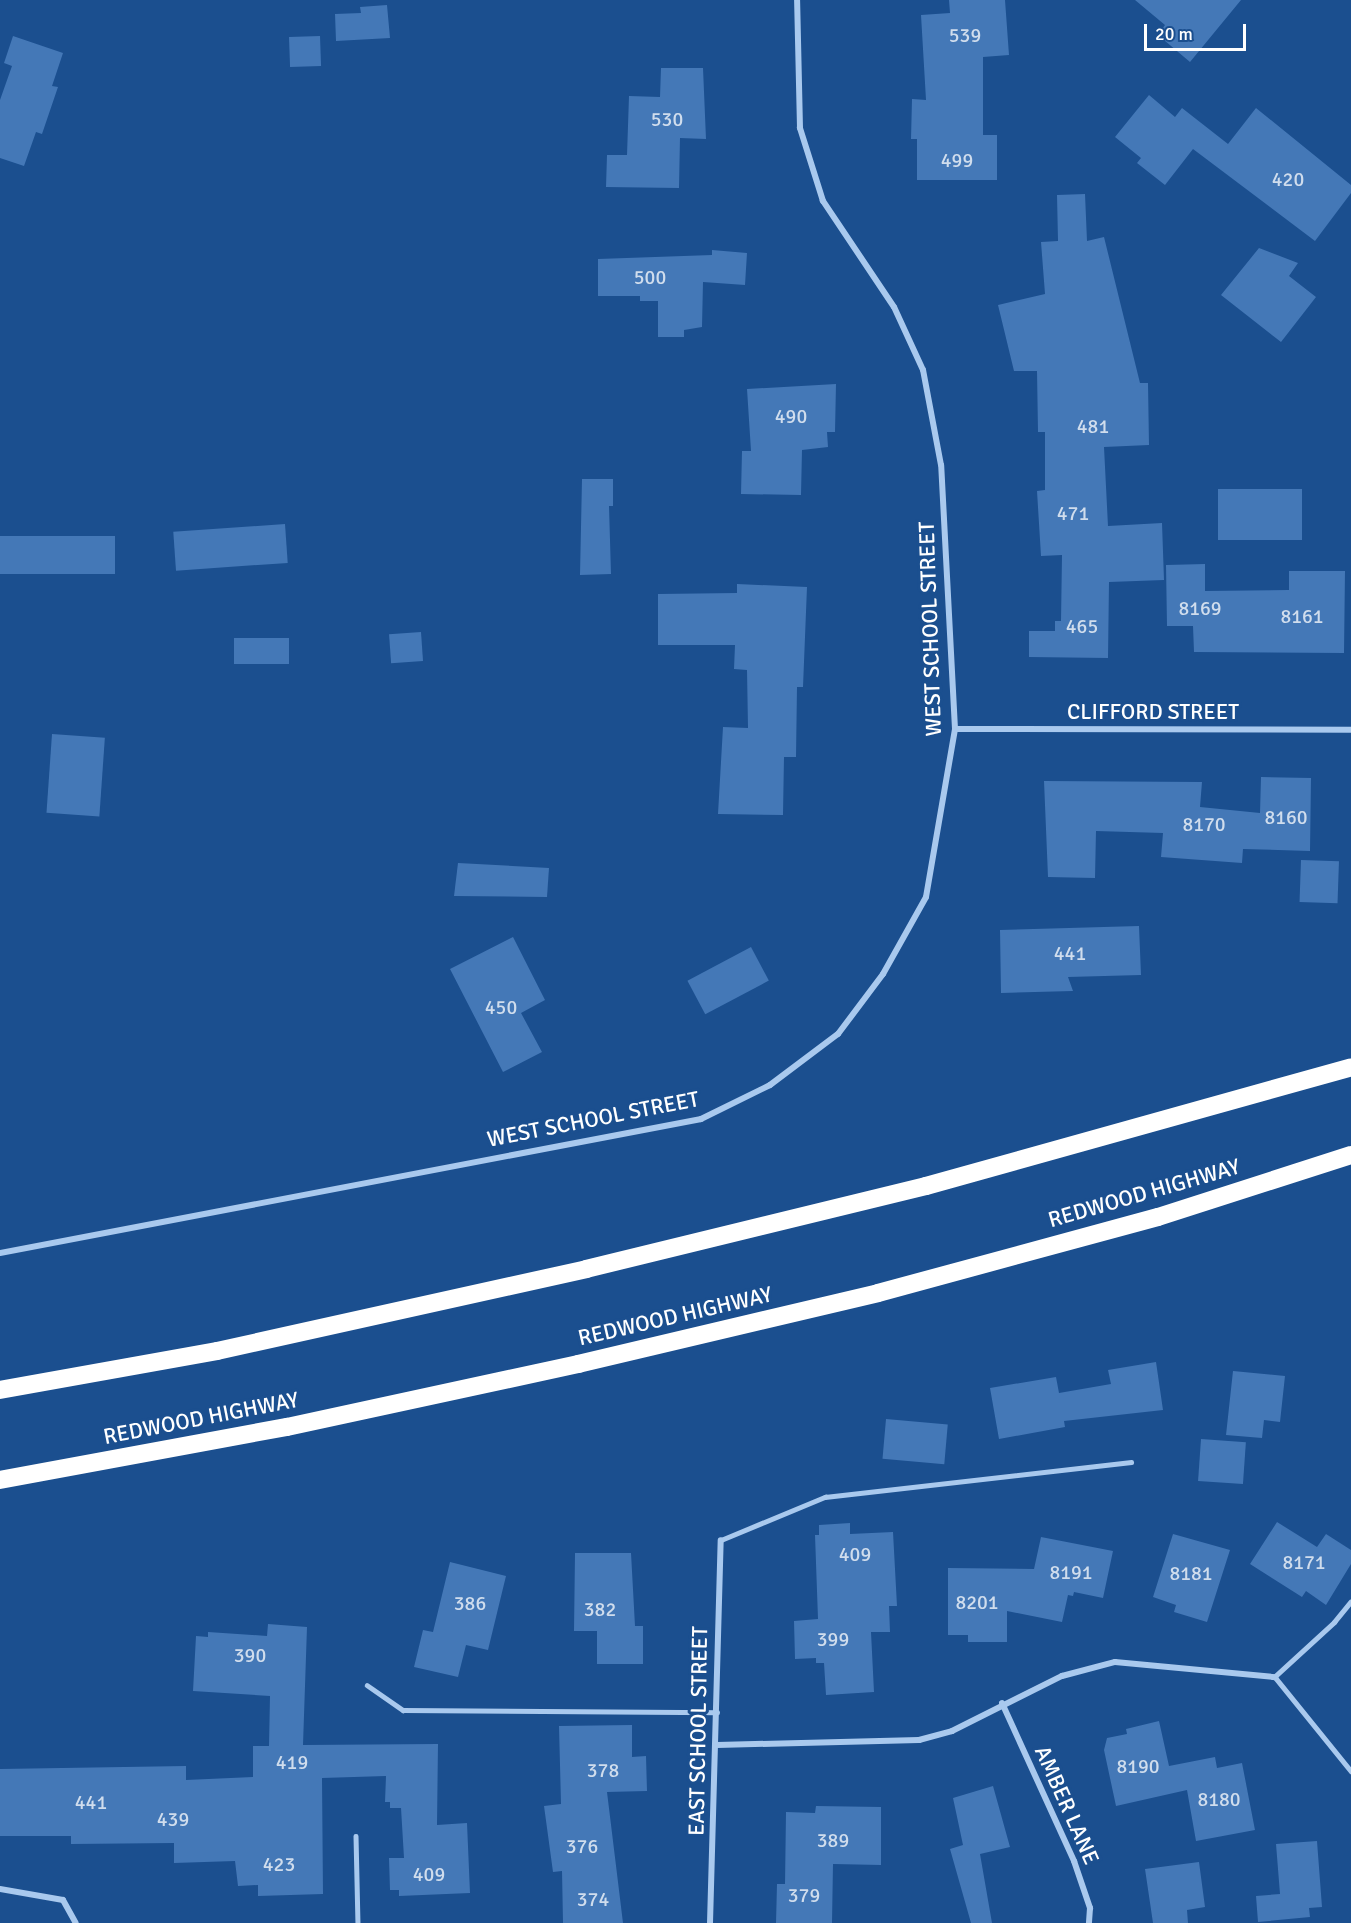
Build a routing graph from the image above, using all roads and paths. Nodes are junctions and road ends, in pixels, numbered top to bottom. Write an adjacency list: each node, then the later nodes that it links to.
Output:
1 (797, 0): 2 (street, WEST SCHOOL STREET)
2 (955, 729): 3 (street, CLIFFORD STREET); 6 (street, WEST SCHOOL STREET)
3 (1351, 730)
4 (1351, 1067): 7 (highway)
5 (1351, 1155): 9 (highway, REDWOOD HIGHWAY)
6 (0, 1253)
7 (0, 1390)
8 (1131, 1462): 10 (lane)
9 (0, 1480)
10 (721, 1540): 15 (street, EAST SCHOOL STREET)
11 (1351, 1602): 12 (lane)
12 (1275, 1677): 14 (street); 17 (lane)
13 (367, 1685): 15 (lane)
14 (1002, 1703): 16 (street); 23 (street, AMBER LANE)
15 (717, 1712): 16 (street, EAST SCHOOL STREET)
16 (717, 1745): 22 (street, EAST SCHOOL STREET)
17 (1351, 1771)
18 (356, 1836): 21 (lane)
19 (0, 1889): 20 (street)
20 (76, 1923)
21 (358, 1923)
22 (710, 1923)
23 (1089, 1923)

